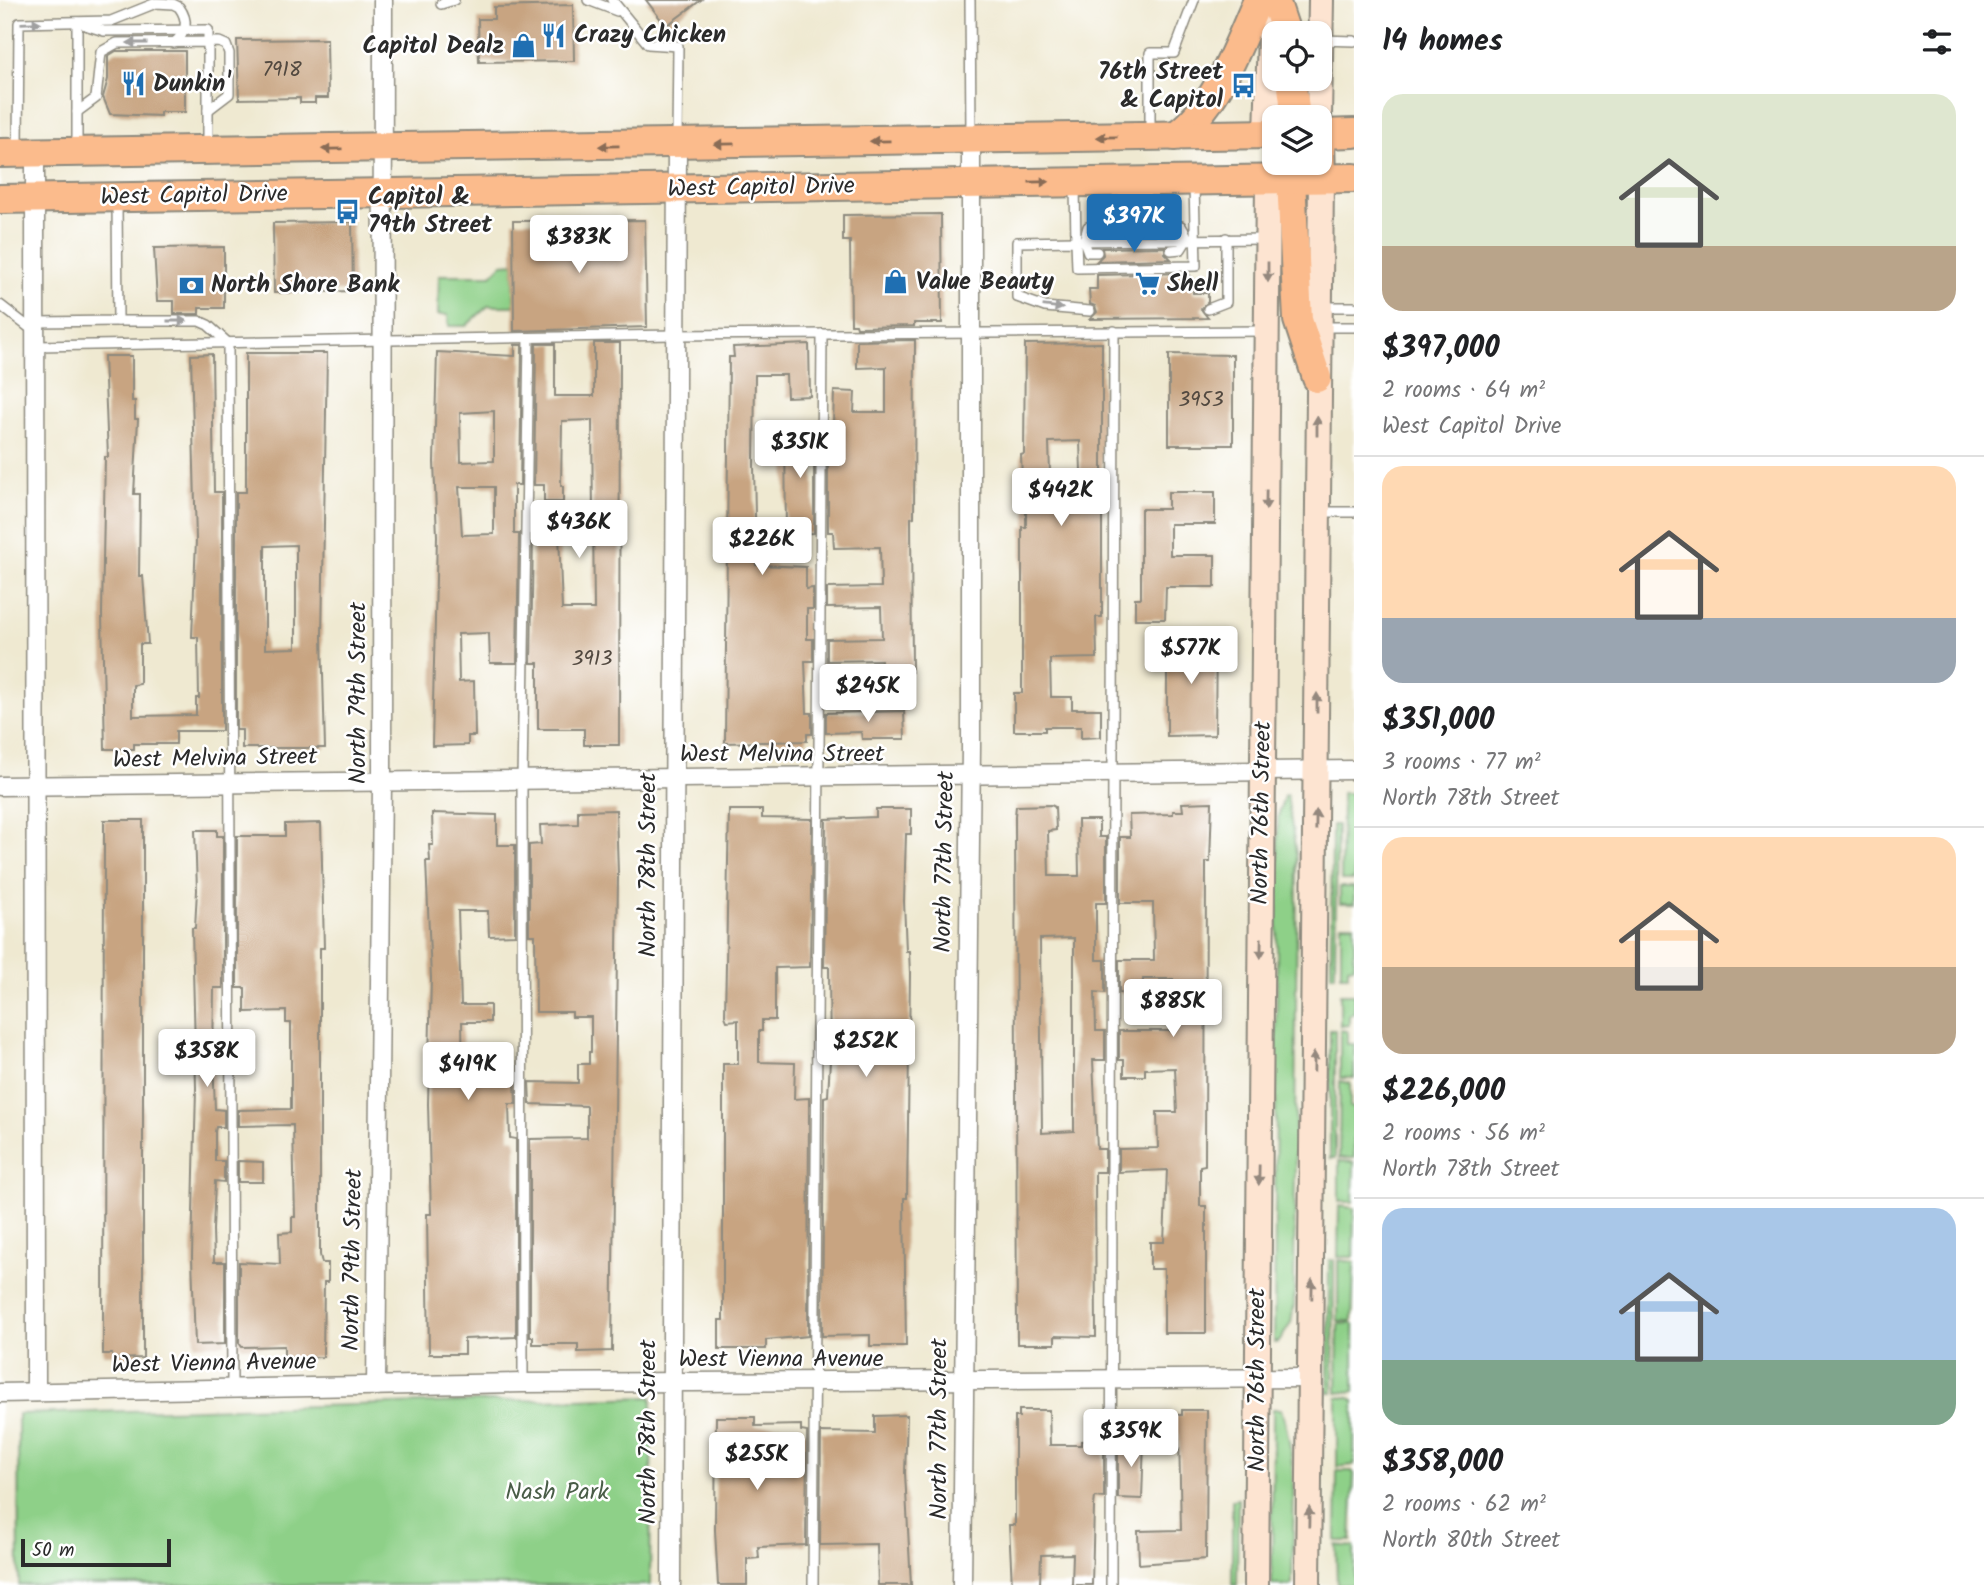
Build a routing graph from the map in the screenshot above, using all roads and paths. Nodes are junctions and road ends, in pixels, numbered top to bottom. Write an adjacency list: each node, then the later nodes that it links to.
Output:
1 (383, 0): 29 (street, North 79th Street)
2 (454, 0): 10 (lane)
3 (588, 0): 11 (lane)
4 (612, 0): 11 (lane)
5 (971, 0): 27 (lane)
6 (1194, 0): 25 (lane)
7 (1258, 0): 25 (main road)
8 (1273, 0): 12 (main road); 20 (main road, North 76th Street)
9 (1321, 0): 13 (main road)
10 (441, 4)
11 (619, 11): 28 (lane)
12 (1281, 21)
13 (1320, 21)
14 (77, 22): 15 (lane); 15 (lane); 22 (lane); 32 (lane, one-way to 14)
15 (185, 30): 18 (lane); 19 (lane)
16 (1332, 40): 17 (lane)
17 (1354, 41)
18 (208, 42): 19 (lane); 21 (lane); 21 (lane)
19 (174, 43): 22 (lane, one-way to 22)
20 (1272, 105)
21 (208, 110): 30 (lane)
22 (76, 113): 31 (lane)
23 (1354, 133): 24 (main road)
24 (1332, 134)
25 (1163, 136): 26 (main road, West Capitol Drive); 27 (main road, West Capitol Drive, one-way to 27)
26 (1262, 138)
27 (971, 139): 28 (main road, West Capitol Drive, one-way to 28); 41 (street, North 77th Street)
28 (677, 145): 29 (main road, West Capitol Drive, one-way to 29); 42 (street, North 78th Street)
29 (383, 148): 30 (main road, West Capitol Drive, one-way to 30); 43 (street, North 79th Street)
30 (208, 151): 31 (main road, West Capitol Drive)
31 (77, 152): 32 (main road, West Capitol Drive)
32 (18, 153): 45 (street)
33 (1262, 175): 39 (main road, West Capitol Drive)
34 (1294, 175): 51 (main road, North 76th Street)
35 (1295, 175): 59 (main road, North 76th Street)
36 (1295, 175): 71 (main road)
37 (1324, 175): 38 (main road, West Capitol Drive)
38 (1354, 178)
39 (1194, 180): 40 (main road, West Capitol Drive); 49 (lane)
40 (1075, 181): 41 (main road, West Capitol Drive, one-way to 40); 52 (lane)
41 (971, 183): 42 (main road, West Capitol Drive); 66 (street, North 77th Street)
42 (677, 190): 43 (main road, West Capitol Drive); 67 (street, North 78th Street)
43 (383, 194): 44 (main road, West Capitol Drive); 69 (street, North 79th Street)
44 (117, 197): 45 (main road, West Capitol Drive); 60 (lane)
45 (36, 198): 46 (main road, West Capitol Drive); 64 (street)
46 (0, 199)
47 (1170, 226): 49 (lane)
48 (1096, 227): 52 (lane)
49 (1192, 238): 50 (lane); 52 (lane); 52 (lane); 53 (lane)
50 (1226, 238): 51 (lane); 57 (lane)
51 (1268, 239): 63 (main road, North 76th Street, one-way to 63)
52 (1080, 241): 54 (lane); 58 (lane, one-way to 58)
53 (1171, 250)
54 (1097, 252)
55 (0, 305): 64 (lane)
56 (1354, 307): 59 (lane)
57 (1208, 309)
58 (1090, 311)
59 (1318, 317): 61 (lane); 71 (main road, North 76th Street)
60 (118, 321): 64 (lane); 70 (lane, one-way to 70)
61 (1354, 327)
62 (1114, 331): 63 (lane); 66 (lane); 77 (lane)
63 (1267, 331): 76 (main road, North 76th Street, one-way to 76)
64 (37, 334): 70 (lane); 84 (street)
65 (822, 334): 66 (lane); 67 (lane); 80 (lane)
66 (973, 334): 78 (street, North 77th Street)
67 (674, 335): 68 (lane); 79 (street, North 78th Street)
68 (529, 338): 69 (lane); 81 (lane)
69 (383, 341): 70 (lane); 82 (street, North 79th Street)
70 (228, 343): 83 (lane)
71 (1317, 378): 72 (main road, North 76th Street, one-way to 71)
72 (1317, 512): 73 (lane); 75 (main road, North 76th Street, one-way to 72)
73 (1354, 512)
74 (1354, 770): 75 (street, West Melvina Street)
75 (1317, 771): 76 (street, West Melvina Street); 87 (main road, North 76th Street, one-way to 75)
76 (1263, 772): 77 (street, West Melvina Street); 86 (main road, North 76th Street, one-way to 86)
77 (1114, 775): 78 (street, West Melvina Street); 88 (lane)
78 (971, 777): 80 (street, West Melvina Street); 89 (street, North 77th Street)
79 (672, 779): 80 (street, West Melvina Street); 81 (street, West Melvina Street); 92 (street, North 78th Street)
80 (819, 779): 91 (lane)
81 (522, 781): 82 (street, West Melvina Street); 90 (lane)
82 (383, 782): 83 (street, West Melvina Street); 93 (street, North 79th Street)
83 (231, 783): 84 (street, West Melvina Street); 94 (lane)
84 (37, 785): 85 (street, West Melvina Street); 95 (street)
85 (0, 786)
86 (1257, 1378): 87 (street, West Vienna Avenue); 88 (street, West Vienna Avenue); 101 (main road, North 76th Street)
87 (1311, 1378): 102 (main road, North 76th Street, one-way to 87)
88 (1111, 1380): 89 (street, West Vienna Avenue); 100 (lane)
89 (963, 1382): 91 (street, West Vienna Avenue); 99 (street, North 77th Street)
90 (523, 1383): 92 (street, West Vienna Avenue); 93 (street, West Vienna Avenue)
91 (814, 1383): 92 (street, West Vienna Avenue); 98 (lane)
92 (673, 1384): 97 (street, North 78th Street)
93 (376, 1386): 94 (street, West Vienna Avenue)
94 (232, 1388): 95 (street, West Vienna Avenue)
95 (36, 1392): 96 (street, West Vienna Avenue)
96 (0, 1393)
97 (671, 1585)
98 (814, 1585)
99 (962, 1585)
100 (1111, 1585)
101 (1256, 1585)
102 (1308, 1585)

